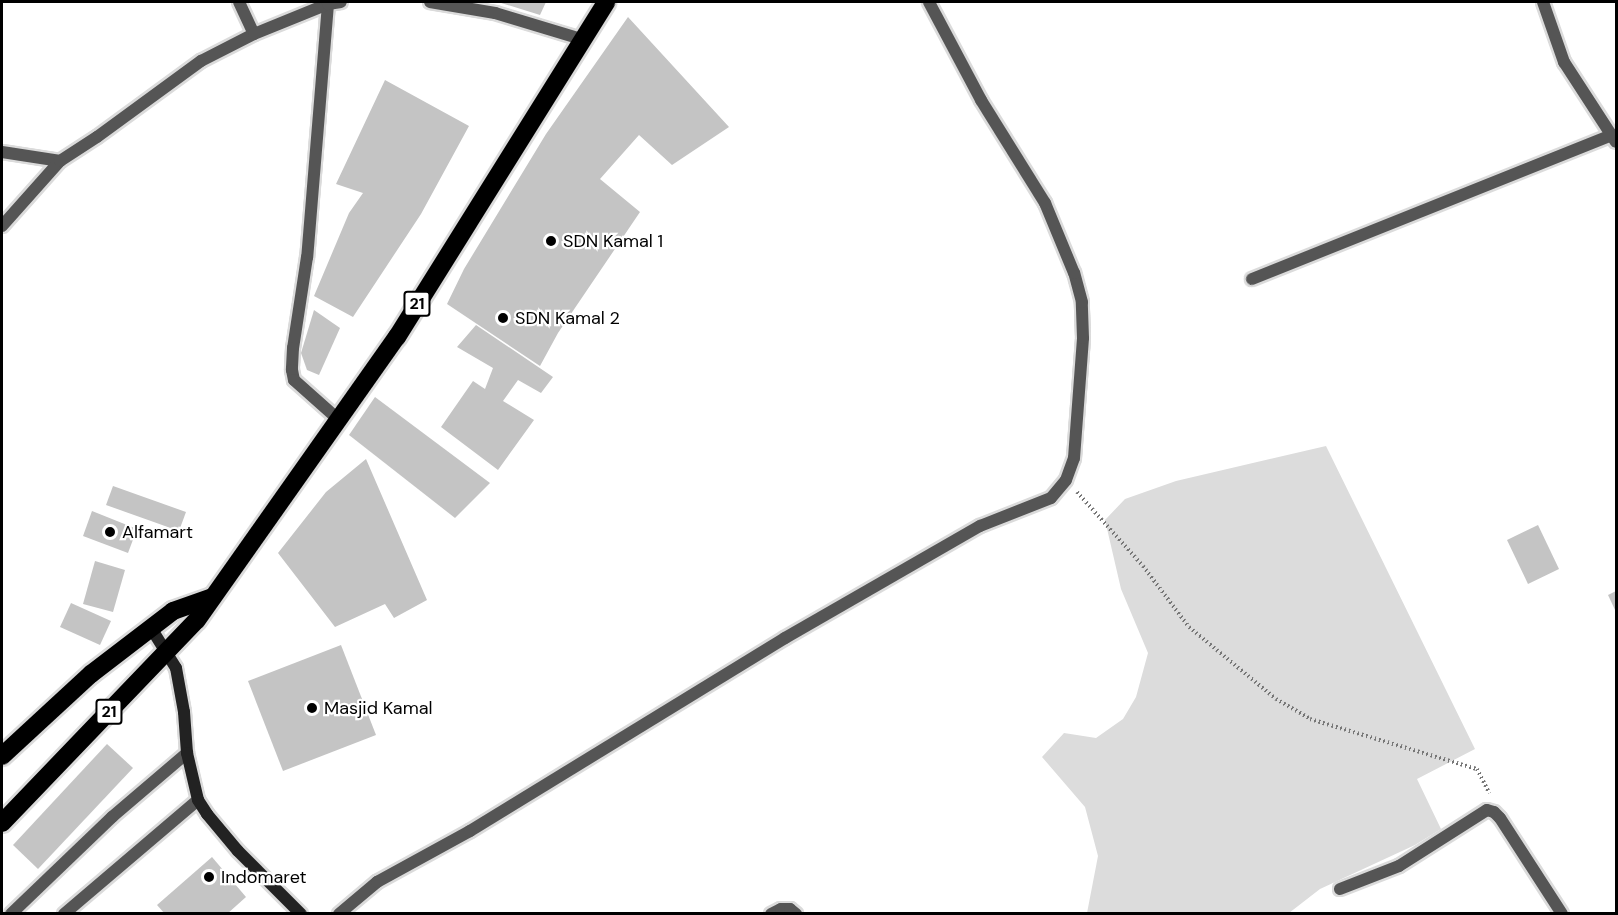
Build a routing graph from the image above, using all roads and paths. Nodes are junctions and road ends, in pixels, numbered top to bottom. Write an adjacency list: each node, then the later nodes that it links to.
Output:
1 (239, 2): 8 (street)
2 (341, 2): 7 (street)
3 (430, 2): 9 (street)
4 (606, 2): 9 (highway, 21)
5 (929, 2): 16 (street)
6 (1543, 2): 10 (street)
7 (328, 4): 8 (street); 15 (street)
8 (254, 34): 12 (street)
9 (581, 39): 15 (highway, 21)
10 (1614, 138): 14 (street)
11 (2, 152): 12 (street)
12 (60, 162): 13 (street)
13 (2, 226)
14 (1252, 279)
15 (338, 420): 17 (highway, 21)
16 (1066, 480): 23 (path); 29 (street)
17 (213, 597): 18 (highway, 21); 19 (highway, 21)
18 (151, 628): 19 (main road); 21 (highway, 21)
19 (167, 651): 20 (main road); 24 (highway, 21)
20 (187, 753): 22 (main road); 26 (street)
21 (2, 756)
22 (198, 800): 27 (street); 28 (main road)
23 (1494, 812): 25 (street); 32 (street)
24 (2, 823)
25 (1340, 889)
26 (11, 914)
27 (64, 914)
28 (301, 914)
29 (339, 914)
30 (771, 914): 31 (street)
31 (796, 914)
32 (1562, 914)

